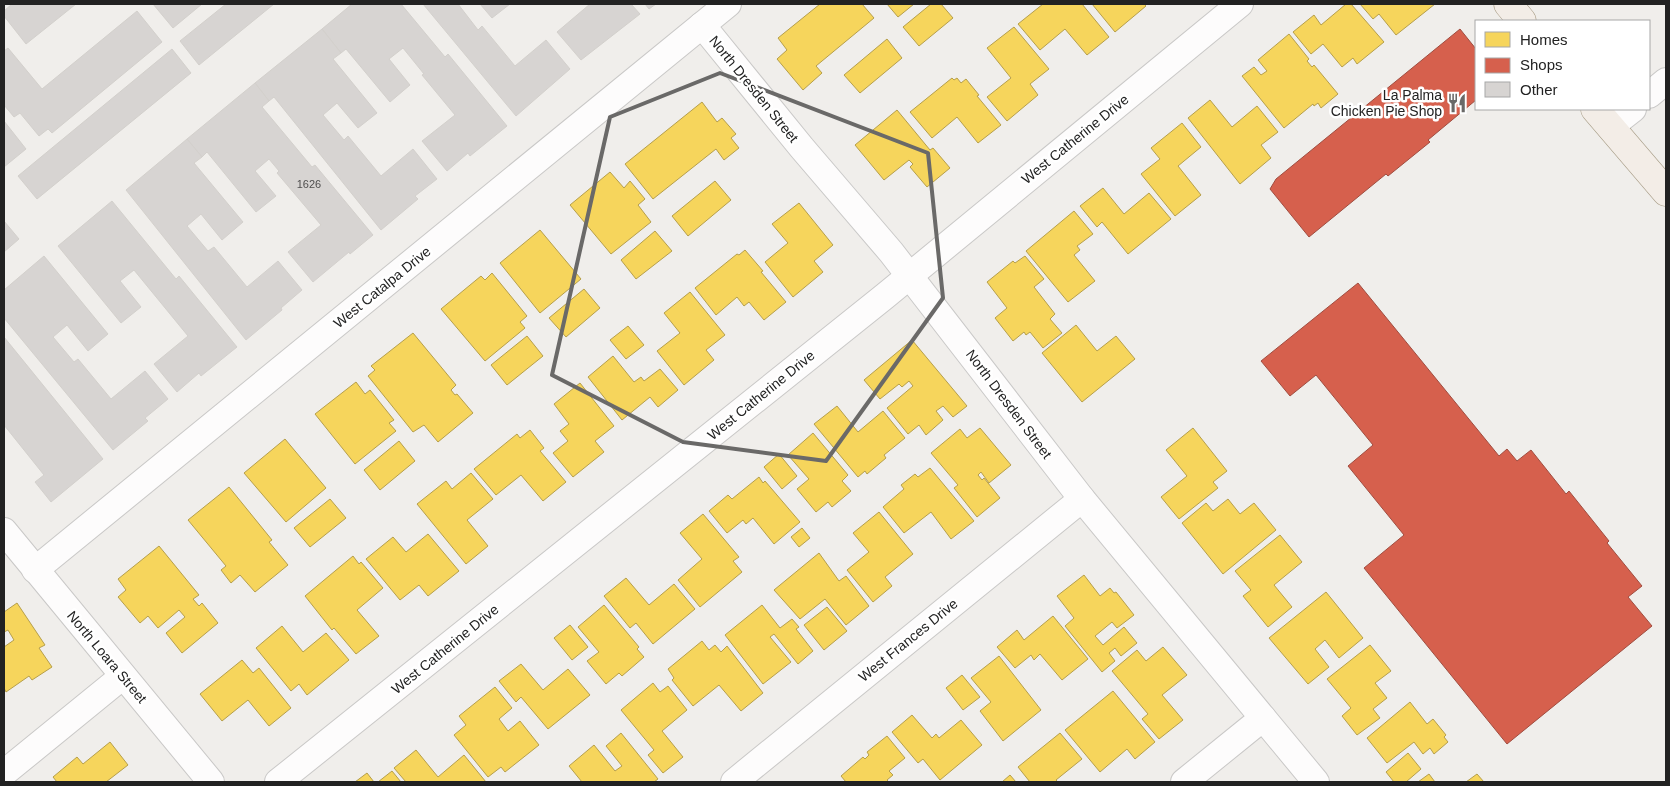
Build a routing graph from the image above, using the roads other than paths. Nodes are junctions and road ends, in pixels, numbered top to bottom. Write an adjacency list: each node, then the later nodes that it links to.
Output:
1 (728, 4): 5 (street, West Catalpa Drive)
2 (1240, 4): 11 (street, West Catherine Drive)
3 (1508, 4): 4 (main road)
4 (1521, 20)
5 (702, 25): 11 (street, North Dresden Street); 14 (street, West Catalpa Drive)
6 (1666, 81): 7 (street)
7 (1650, 94)
8 (1630, 110): 9 (street)
9 (1603, 118): 10 (main road)
10 (1666, 192)
11 (909, 275): 12 (street, North Dresden Street); 19 (street, West Catherine Drive)
12 (1082, 499): 16 (street, North Dresden Street); 20 (street, West Frances Drive)
13 (4, 531): 14 (street, North Loara Street)
14 (35, 570): 15 (street, North Loara Street)
15 (123, 676): 17 (street); 18 (street, North Loara Street)
16 (1263, 718): 21 (street); 22 (street, North Dresden Street)
17 (4, 773)
18 (211, 782)
19 (278, 782)
20 (734, 782)
21 (1184, 782)
22 (1316, 782)

